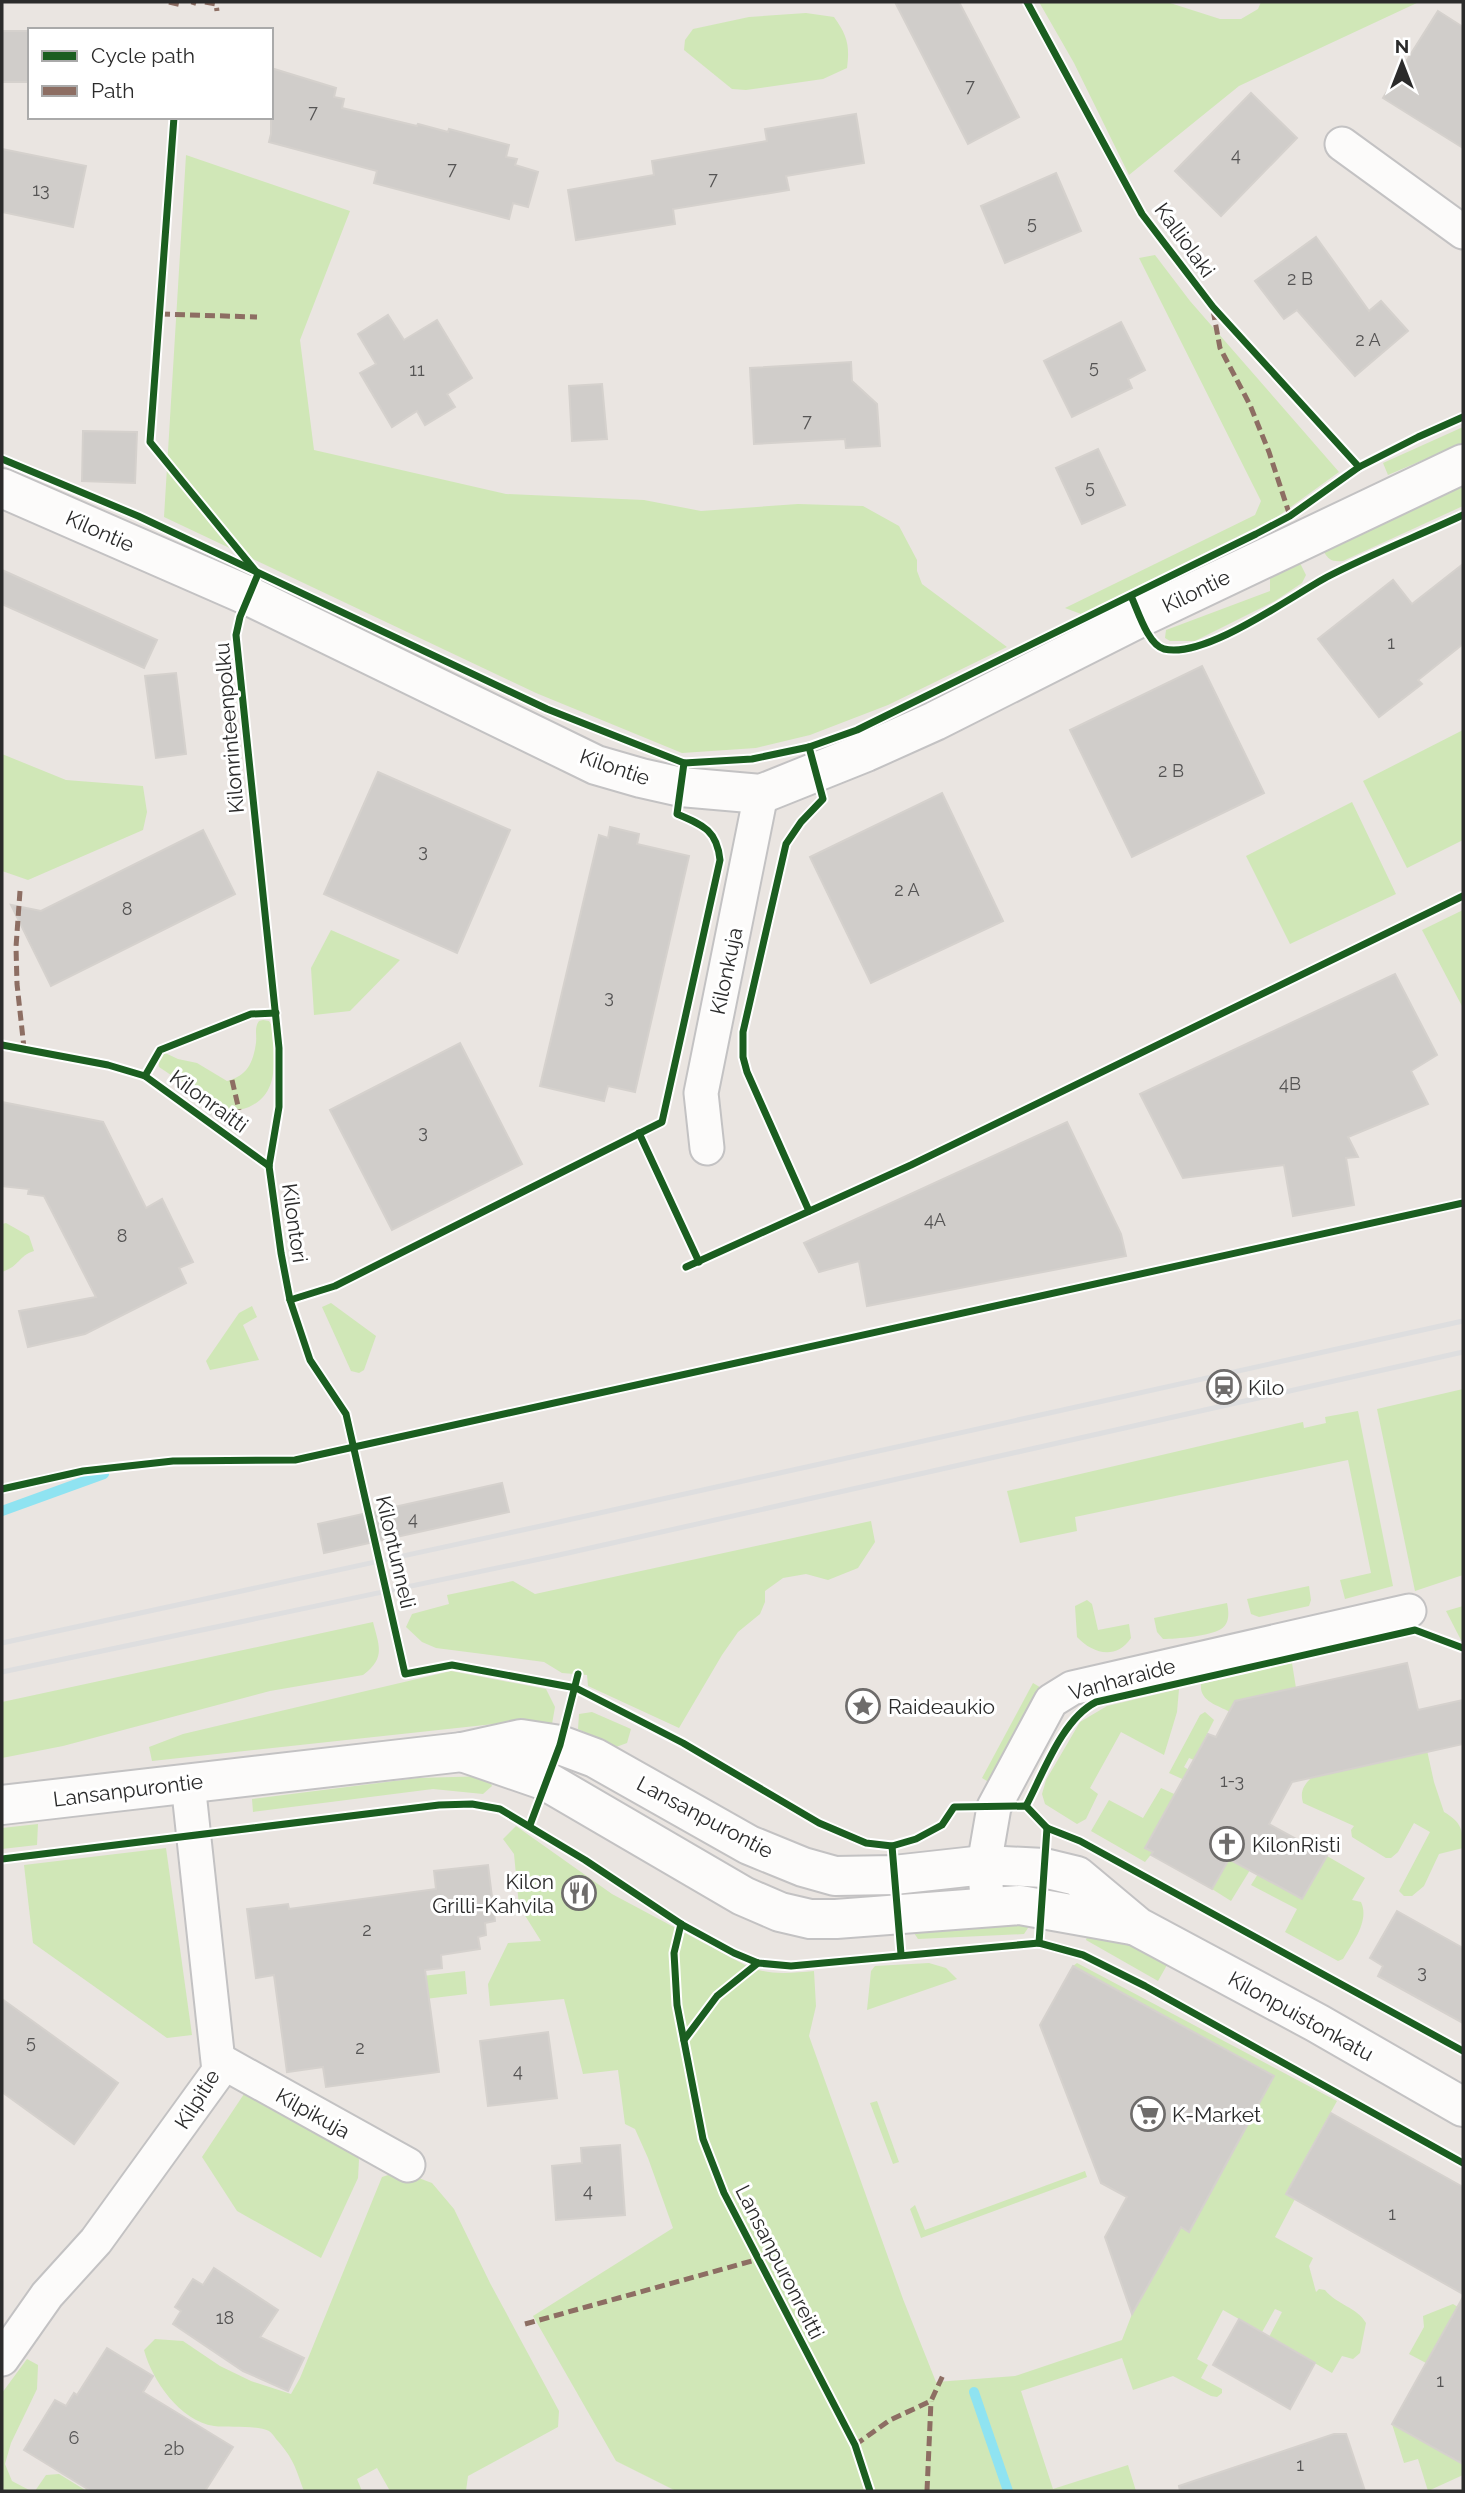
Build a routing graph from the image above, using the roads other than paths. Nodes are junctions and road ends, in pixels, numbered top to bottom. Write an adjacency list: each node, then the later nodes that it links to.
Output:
1 (1342, 144): 2 (street)
2 (1463, 232)
3 (1463, 464): 5 (street, Kilontie)
4 (2, 488): 5 (street, Kilontie)
5 (761, 794): 6 (street, Kilonkuja)
6 (707, 1148)
7 (1409, 1611): 11 (street, Vanharaide)
8 (462, 1752): 9 (street, Lansanpurontie); 11 (street, Lansanpurontie); 12 (street, Lansanpurontie)
9 (188, 1783): 10 (street, Lansanpurontie); 14 (street, Kilpitie)
10 (2, 1805)
11 (984, 1865): 12 (street, Vanharaide); 13 (street, Lansanpurontie)
12 (988, 1906): 13 (street, Lansanpurontie)
13 (1138, 1927): 15 (street, Kilonpuistonkatu)
14 (219, 2060): 16 (street, Kilpikuja); 17 (street, Kilpitie)
15 (1463, 2107)
16 (408, 2165)
17 (2, 2358)

